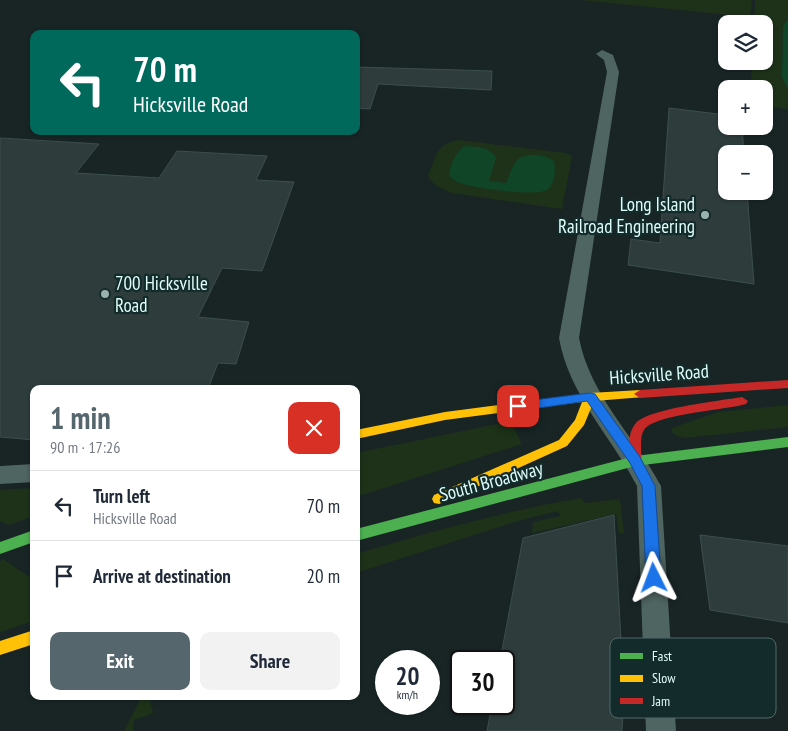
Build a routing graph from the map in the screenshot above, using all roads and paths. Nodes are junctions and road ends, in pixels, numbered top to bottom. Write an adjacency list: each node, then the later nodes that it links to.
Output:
1 (602, 54): 4 (street)
2 (788, 384): 4 (main road, Hicksville Road)
3 (788, 392): 7 (main road)
4 (590, 397): 5 (main road, Hicksville Road); 7 (street); 10 (main road)
5 (360, 433)
6 (788, 442): 7 (main road)
7 (635, 461): 10 (main road, South Broadway); 12 (street)
8 (30, 473): 9 (street)
9 (0, 475)
10 (360, 533)
11 (30, 638): 13 (main road)
12 (656, 638)
13 (0, 648)
14 (660, 718): 15 (street)
15 (661, 731)

